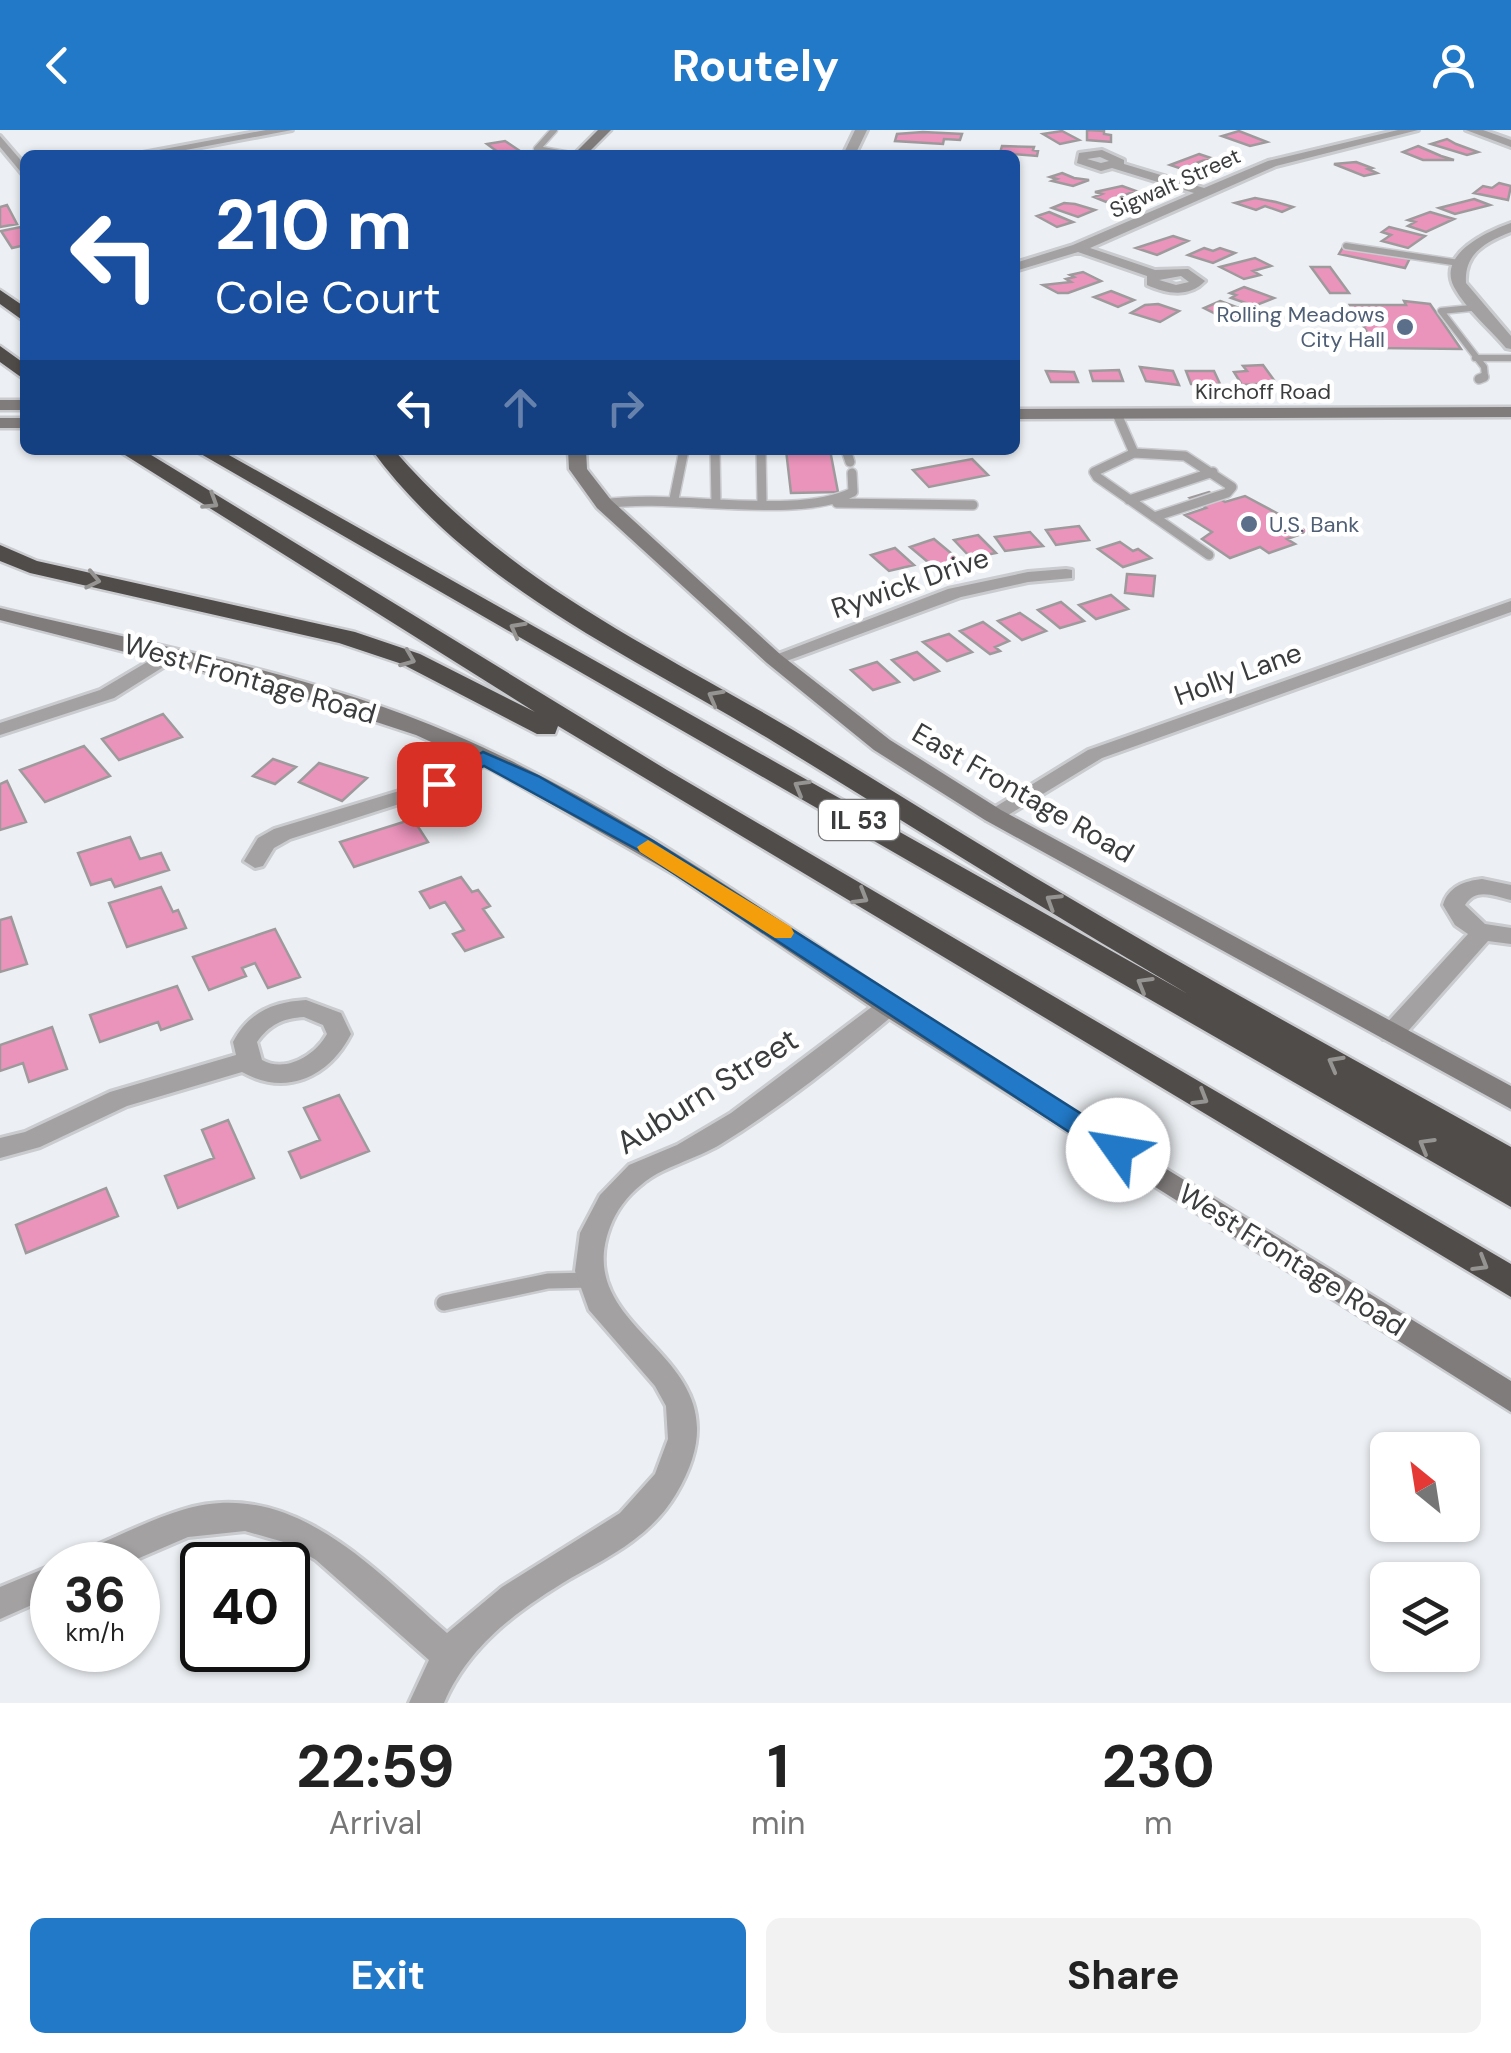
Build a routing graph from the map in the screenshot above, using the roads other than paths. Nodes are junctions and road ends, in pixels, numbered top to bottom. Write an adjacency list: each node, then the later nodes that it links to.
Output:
1 (286, 130): 6 (street)
2 (554, 130): 10 (lane)
3 (606, 130): 11 (street)
4 (1412, 130): 14 (street, Sigwalt Street)
5 (1472, 130): 8 (street)
6 (226, 135): 9 (street)
7 (0, 140): 13 (street)
8 (1511, 144)
9 (160, 150)
10 (546, 150)
11 (584, 150)
12 (1115, 165): 14 (street)
13 (20, 166)
14 (1201, 192): 17 (street, Sigwalt Street)
15 (1511, 227): 18 (street)
16 (1346, 246): 18 (lane)
17 (1078, 248): 19 (street, Sigwalt Street); 20 (street)
18 (1459, 263): 22 (street)
19 (1020, 265)
20 (1154, 274)
21 (0, 295): 23 (highway)
22 (1481, 307): 24 (street); 27 (lane)
23 (20, 312)
24 (1505, 329): 25 (street)
25 (1511, 345)
26 (0, 352): 29 (highway)
27 (1475, 358): 28 (lane); 30 (lane)
28 (1511, 358)
29 (20, 370)
30 (1479, 380)
31 (1511, 412): 33 (street, Kirchoff Road)
32 (1020, 414): 33 (street, Kirchoff Road)
33 (1117, 414): 34 (lane)
34 (1134, 453): 45 (lane); 48 (lane)
35 (136, 455): 65 (highway, IL 53, one-way to 65)
36 (214, 455): 77 (highway, IL 53, one-way to 36)
37 (387, 455): 54 (highway)
38 (407, 455): 54 (highway)
39 (577, 455): 52 (street, East Frontage Road)
40 (680, 455): 47 (lane)
41 (715, 455): 49 (lane)
42 (760, 455): 50 (lane)
43 (848, 455): 44 (lane)
44 (850, 462)
45 (1213, 472): 48 (lane); 55 (lane)
46 (852, 473): 51 (lane)
47 (674, 499): 49 (lane); 52 (lane)
48 (1130, 500): 55 (lane)
49 (716, 503): 50 (lane)
50 (762, 503): 51 (lane)
51 (836, 503): 53 (lane)
52 (604, 504): 62 (street, East Frontage Road)
53 (973, 505)
54 (440, 514): 76 (highway, one-way to 54)
55 (1154, 516): 57 (lane)
56 (0, 552): 65 (highway, one-way to 65)
57 (1209, 555)
58 (1066, 574): 62 (street, Rywick Drive)
59 (1511, 606): 66 (street, Holly Lane)
60 (0, 614): 61 (street, West Frontage Road)
61 (169, 655): 63 (street); 64 (street, West Frontage Road)
62 (774, 659): 66 (street, East Frontage Road)
63 (0, 729)
64 (483, 758): 67 (street); 71 (street, West Frontage Road)
65 (657, 776): 79 (highway, IL 53, one-way to 79)
66 (993, 815): 72 (street, East Frontage Road)
67 (254, 861)
68 (1511, 893): 69 (street)
69 (1483, 932): 70 (street); 72 (street)
70 (1511, 936)
71 (890, 1006): 78 (street, Auburn Street); 81 (street, West Frontage Road)
72 (1392, 1033): 74 (street, East Frontage Road)
73 (248, 1060): 75 (street)
74 (1511, 1099)
75 (0, 1148)
76 (1511, 1162)
77 (1511, 1193)
78 (591, 1280): 80 (lane); 85 (street)
79 (1511, 1282)
80 (444, 1302)
81 (1511, 1398)
82 (141, 1542): 85 (street)
83 (30, 1590): 84 (street)
84 (0, 1603)
85 (449, 1656): 86 (street)
86 (426, 1703)

